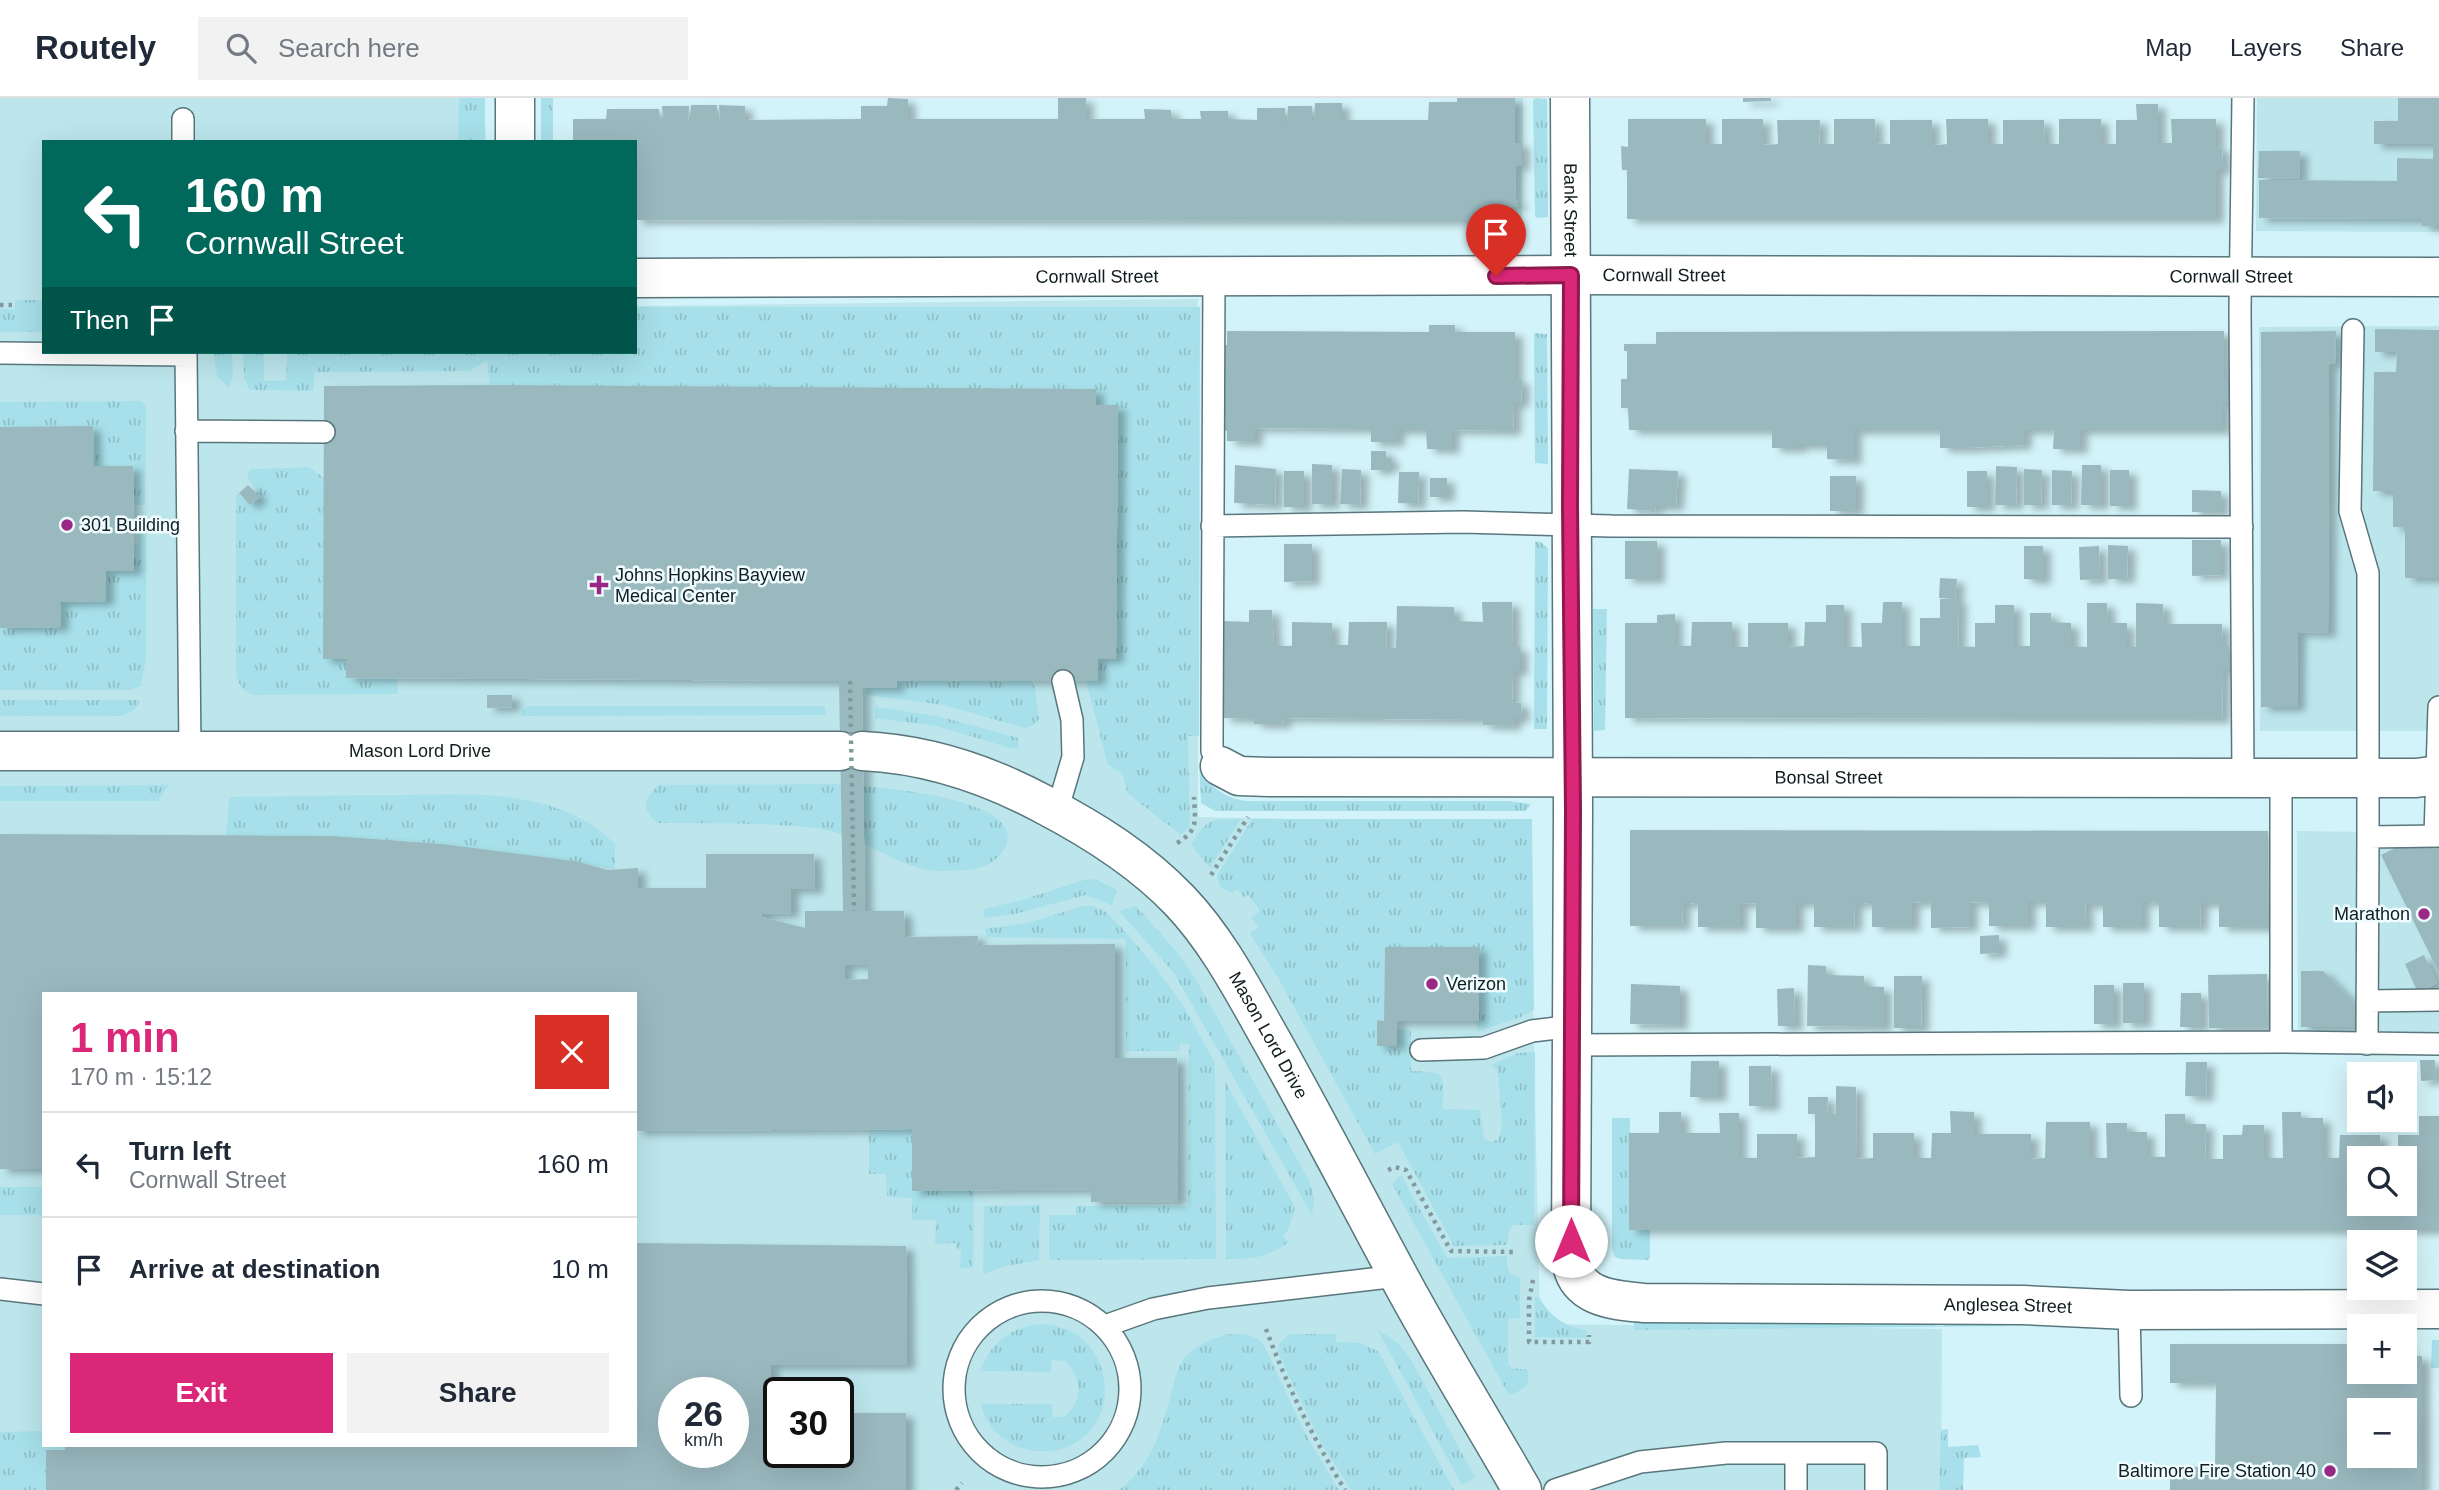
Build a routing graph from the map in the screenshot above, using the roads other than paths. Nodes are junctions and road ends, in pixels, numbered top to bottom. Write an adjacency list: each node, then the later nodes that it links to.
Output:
1 (515, 98): 6 (street)
2 (1570, 98): 7 (street, Bank Street)
3 (2244, 98): 11 (lane)
4 (183, 119): 5 (lane)
5 (183, 140)
6 (515, 140)
7 (1571, 275): 8 (street, Cornwall Street); 11 (street, Cornwall Street); 18 (street, Bank Street)
8 (1214, 276): 10 (street, Cornwall Street); 19 (lane)
9 (2439, 277): 11 (street, Cornwall Street)
10 (637, 278)
11 (2240, 278): 20 (lane)
12 (2353, 330): 29 (lane)
13 (0, 353): 14 (lane)
14 (42, 353)
15 (186, 354): 16 (lane)
16 (186, 431): 17 (lane); 24 (lane)
17 (324, 432)
18 (1571, 525): 19 (lane); 20 (lane); 27 (street, Bank Street)
19 (1212, 526): 25 (lane)
20 (2242, 527): 30 (lane)
21 (1063, 681): 31 (lane)
22 (2439, 707): 26 (lane)
23 (0, 751): 24 (street, Mason Lord Drive)
24 (190, 751): 31 (street, Mason Lord Drive)
25 (1220, 766): 27 (street, Bonsal Street)
26 (2438, 775): 29 (street, Bonsal Street); 32 (lane)
27 (1572, 777): 30 (street, Bonsal Street); 36 (street, Bank Street)
28 (2280, 777): 29 (street, Bonsal Street); 30 (street, Bonsal Street); 37 (lane)
29 (2369, 777): 33 (lane)
30 (2242, 778)
31 (1057, 811): 41 (street, Mason Lord Drive)
32 (2437, 836): 33 (lane)
33 (2368, 837): 35 (lane)
34 (2439, 1000): 35 (lane)
35 (2367, 1001): 38 (lane)
36 (1572, 1035): 37 (lane); 40 (lane); 42 (street, Bank Street)
37 (2281, 1042): 38 (lane)
38 (2367, 1044): 39 (lane)
39 (2439, 1044)
40 (1421, 1051)
41 (1398, 1276): 47 (lane); 50 (street, Mason Lord Drive)
42 (1581, 1286): 46 (street, Anglesea Street)
43 (0, 1289): 44 (lane)
44 (42, 1294)
45 (2439, 1309): 46 (street, Anglesea Street)
46 (2129, 1310): 48 (lane)
47 (1105, 1326): 47 (lane)
48 (2132, 1396)
49 (1797, 1455): 51 (lane); 52 (lane); 53 (lane)
50 (1522, 1490)
51 (1555, 1490)
52 (1796, 1490)
53 (1876, 1490)

